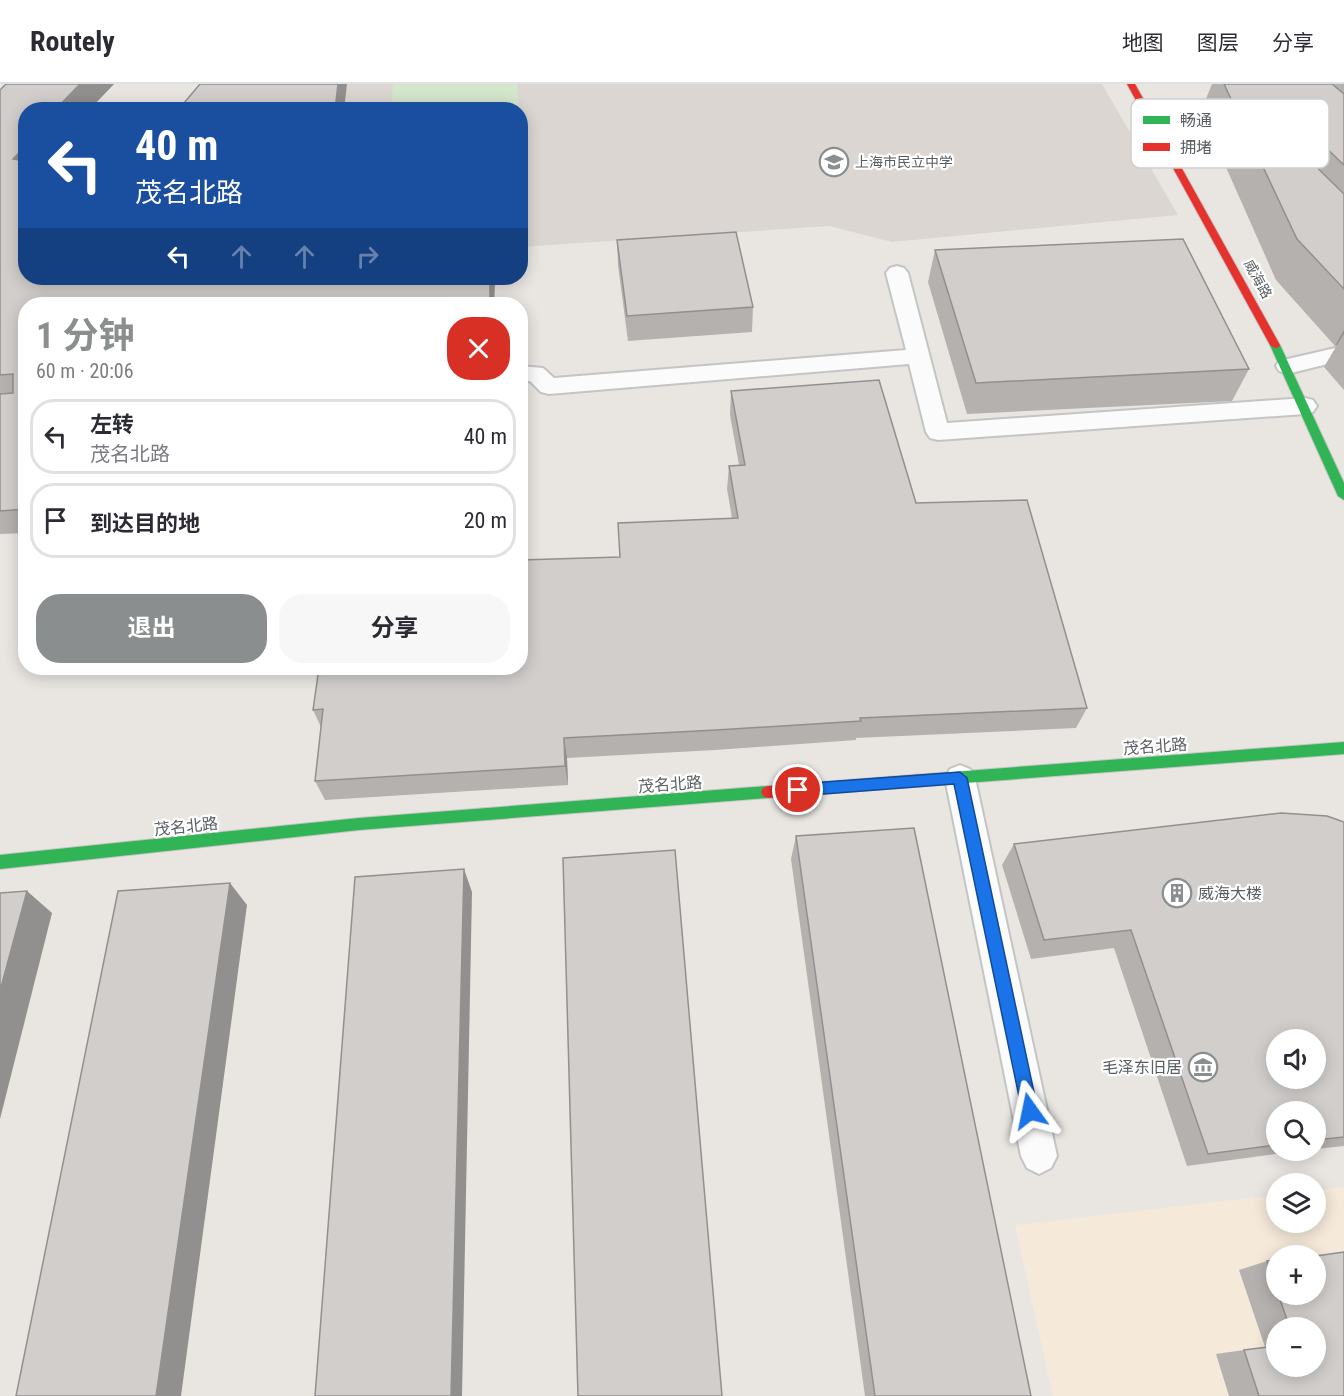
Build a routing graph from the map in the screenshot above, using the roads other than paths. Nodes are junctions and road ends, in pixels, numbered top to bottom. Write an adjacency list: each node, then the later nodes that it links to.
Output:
1 (1131, 84): 2 (street, 威海路)
2 (1139, 99)
3 (1177, 168): 7 (street, 威海路)
4 (897, 273): 6 (lane)
5 (1344, 353): 7 (lane)
6 (919, 356): 8 (lane); 9 (lane)
7 (1287, 366): 9 (street, 威海路)
8 (528, 373)
9 (1305, 406): 10 (street, 威海路)
10 (1344, 496)
11 (1344, 748): 12 (street, 茂名北路)
12 (960, 778): 13 (street, 茂名北路); 14 (lane)
13 (0, 862)
14 (1040, 1156)

